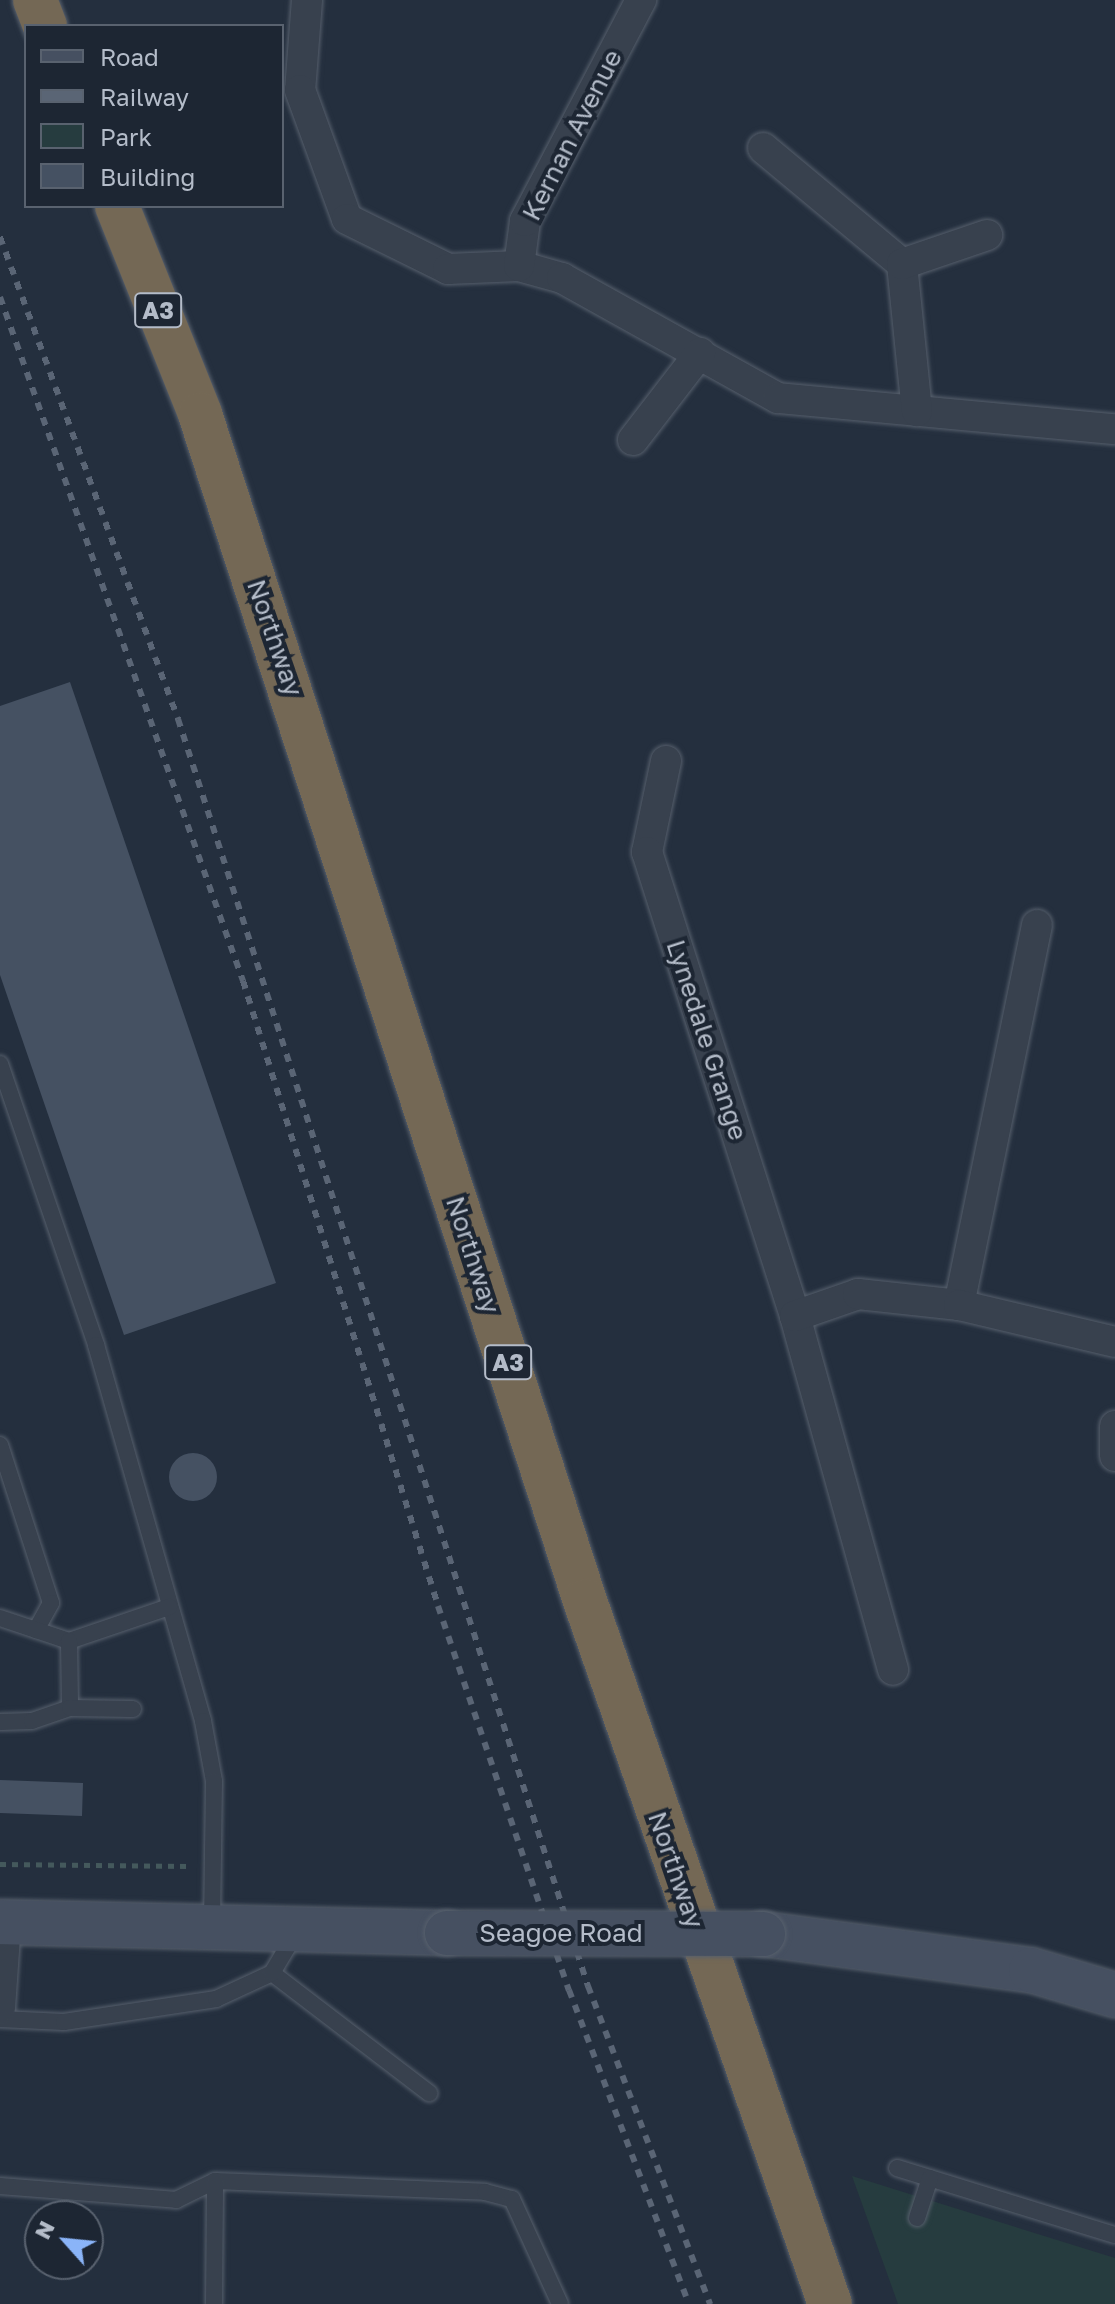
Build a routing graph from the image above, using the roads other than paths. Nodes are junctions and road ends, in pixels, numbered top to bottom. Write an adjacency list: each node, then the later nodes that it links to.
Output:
1 (35, 0): 4 (highway)
2 (307, 0): 9 (street)
3 (641, 0): 9 (street, Kernan Avenue)
4 (44, 24)
5 (763, 148): 8 (street)
6 (118, 208): 47 (highway, Northway / A3)
7 (987, 235): 8 (street)
8 (902, 264): 11 (street)
9 (519, 266): 10 (street)
10 (700, 353): 11 (street); 13 (street)
11 (917, 411): 12 (street)
12 (1115, 429)
13 (633, 440)
14 (666, 761): 18 (street, Lynedale Grange)
15 (1037, 925): 17 (street)
16 (0, 1064): 23 (lane)
17 (959, 1305): 18 (street); 19 (street)
18 (795, 1316): 27 (street, Lynedale Grange)
19 (1115, 1342)
20 (1115, 1426): 22 (street)
21 (0, 1445): 25 (lane)
22 (1115, 1456)
23 (169, 1607): 26 (lane); 32 (lane)
24 (0, 1618): 25 (lane)
25 (36, 1630): 26 (lane)
26 (69, 1641): 28 (lane)
27 (893, 1670)
28 (70, 1708): 29 (lane); 30 (lane)
29 (133, 1709)
30 (0, 1722)
31 (3, 1922): 32 (main road, Seagoe Road); 36 (street)
32 (212, 1922): 33 (main road, Seagoe Road)
33 (299, 1926): 34 (lane); 35 (main road, Seagoe Road, bridge)
34 (272, 1973): 37 (lane); 38 (lane)
35 (1115, 1995)
36 (0, 2008)
37 (0, 2019)
38 (429, 2093)
39 (897, 2168): 40 (lane)
40 (930, 2178): 43 (lane); 44 (lane)
41 (215, 2181): 42 (lane); 45 (lane); 46 (lane)
42 (0, 2186)
43 (917, 2218)
44 (1115, 2235)
45 (214, 2304)
46 (560, 2304)
47 (830, 2304)

